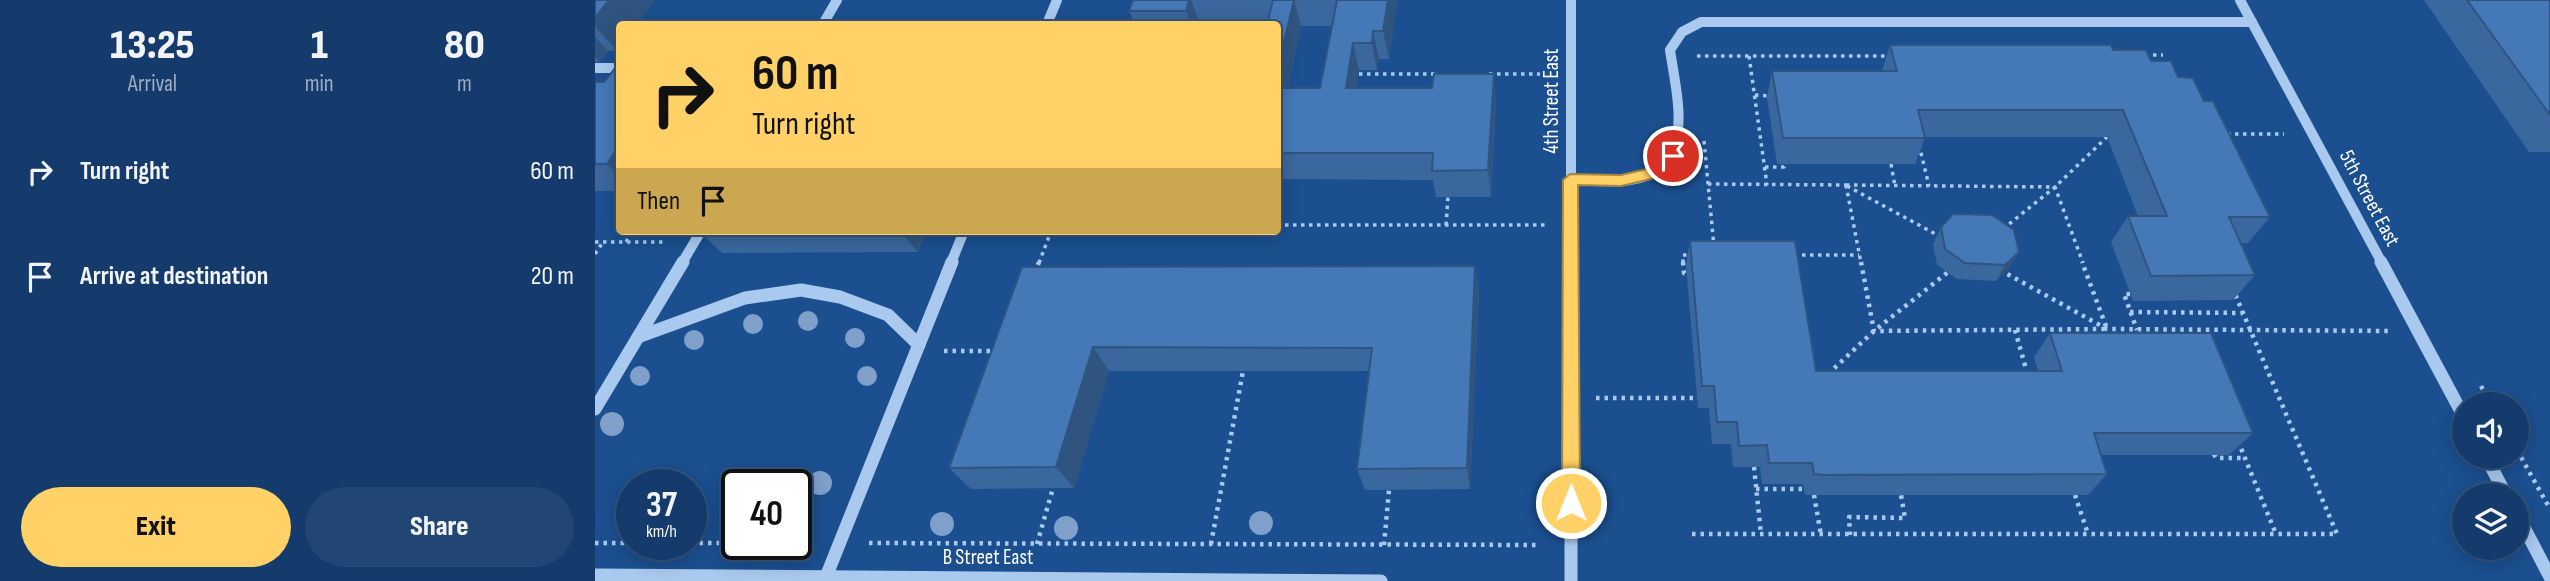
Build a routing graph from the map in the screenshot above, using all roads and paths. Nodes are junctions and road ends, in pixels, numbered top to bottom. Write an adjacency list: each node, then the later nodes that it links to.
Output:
1 (837, 0): 5 (street)
2 (1057, 0): 6 (street)
3 (1571, 0): 20 (street, 4th Street East)
4 (2240, 0): 7 (street, 5th Street East)
5 (825, 21)
6 (1048, 21)
7 (2252, 22): 25 (street, 5th Street East); 31 (street)
8 (2137, 55): 9 (path)
9 (2162, 55)
10 (1749, 56): 11 (path); 16 (path); 21 (path)
11 (1886, 56): 12 (path); 13 (path)
12 (1899, 56)
13 (1888, 64)
14 (595, 68): 15 (street)
15 (616, 68)
16 (1697, 69)
17 (1359, 74): 18 (path)
18 (1446, 74)
19 (1483, 74): 20 (path)
20 (1571, 74): 31 (street, 4th Street East)
21 (1755, 95): 22 (path); 30 (path)
22 (1777, 98)
23 (1703, 133): 32 (path)
24 (2223, 134): 25 (path)
25 (2312, 134): 72 (street, 5th Street East)
26 (1917, 137): 36 (path)
27 (2107, 137): 37 (path)
28 (1784, 164): 30 (path)
29 (1891, 164): 35 (path)
30 (1765, 167): 33 (path)
31 (1570, 180): 41 (street, 4th Street East)
32 (1708, 184): 33 (path); 54 (path)
33 (1767, 185): 34 (path)
34 (1846, 185): 35 (path); 51 (path); 55 (path)
35 (1895, 186): 36 (path)
36 (1929, 186): 37 (path)
37 (2055, 187): 46 (path); 67 (path)
38 (1448, 197): 40 (path)
39 (1281, 225): 40 (path)
40 (1446, 225): 41 (path)
41 (1570, 225): 83 (street, 4th Street East)
42 (630, 235): 49 (path)
43 (699, 235): 73 (street)
44 (962, 235): 76 (street)
45 (1050, 235): 60 (path)
46 (1992, 237)
47 (595, 242): 48 (path)
48 (603, 242): 49 (path); 52 (path)
49 (626, 242): 50 (path)
50 (673, 242)
51 (1948, 242)
52 (595, 254)
53 (1704, 255): 59 (path)
54 (1715, 255)
55 (1859, 255): 57 (path); 71 (path)
56 (1960, 262): 71 (path)
57 (1793, 263)
58 (1993, 267): 67 (path)
59 (1687, 274)
60 (1033, 279)
61 (2130, 294): 63 (path)
62 (2230, 294): 64 (path)
63 (2130, 312): 64 (path); 68 (path)
64 (2243, 313): 70 (path)
65 (2015, 330): 66 (path); 71 (path); 81 (path)
66 (2052, 330): 67 (path); 74 (path)
67 (2107, 330): 68 (path)
68 (2137, 330): 69 (path)
69 (2193, 330): 70 (path); 75 (path)
70 (2251, 330): 72 (path); 102 (path)
71 (1874, 331): 80 (path)
72 (2418, 331): 82 (street, 5th Street East)
73 (638, 337): 76 (street); 85 (street)
74 (2055, 339)
75 (2198, 342)
76 (919, 345): 114 (street)
77 (1006, 351): 78 (path)
78 (932, 352)
79 (1244, 371): 110 (path)
80 (1826, 376)
81 (2029, 381)
82 (2452, 395)
83 (1570, 398): 84 (path); 117 (street, 4th Street East)
84 (1697, 398)
85 (595, 409)
86 (2236, 435): 88 (path)
87 (2214, 454): 88 (path)
88 (2245, 458): 102 (path)
89 (1753, 467): 92 (path)
90 (2528, 469): 98 (path)
91 (1053, 488): 109 (path)
92 (1756, 489): 93 (path); 100 (path)
93 (1804, 489)
94 (1389, 490): 111 (path)
95 (1814, 495): 104 (path)
96 (1901, 495): 105 (path)
97 (2075, 495): 101 (path)
98 (2550, 509)
99 (1692, 534): 100 (path)
100 (1761, 534): 104 (path)
101 (2088, 534): 102 (path); 105 (path)
102 (2276, 534)
103 (860, 535): 109 (path)
104 (1821, 535): 105 (path)
105 (1850, 535)
106 (2529, 537): 115 (street)
107 (595, 543): 108 (path)
108 (616, 543)
109 (1037, 544): 110 (path)
110 (1211, 544): 111 (path)
111 (1384, 545): 112 (path)
112 (1536, 545)
113 (595, 575): 114 (street, B Street East)
114 (827, 577): 116 (street, B Street East)
115 (2550, 577)
116 (1381, 581)
117 (1571, 581)

